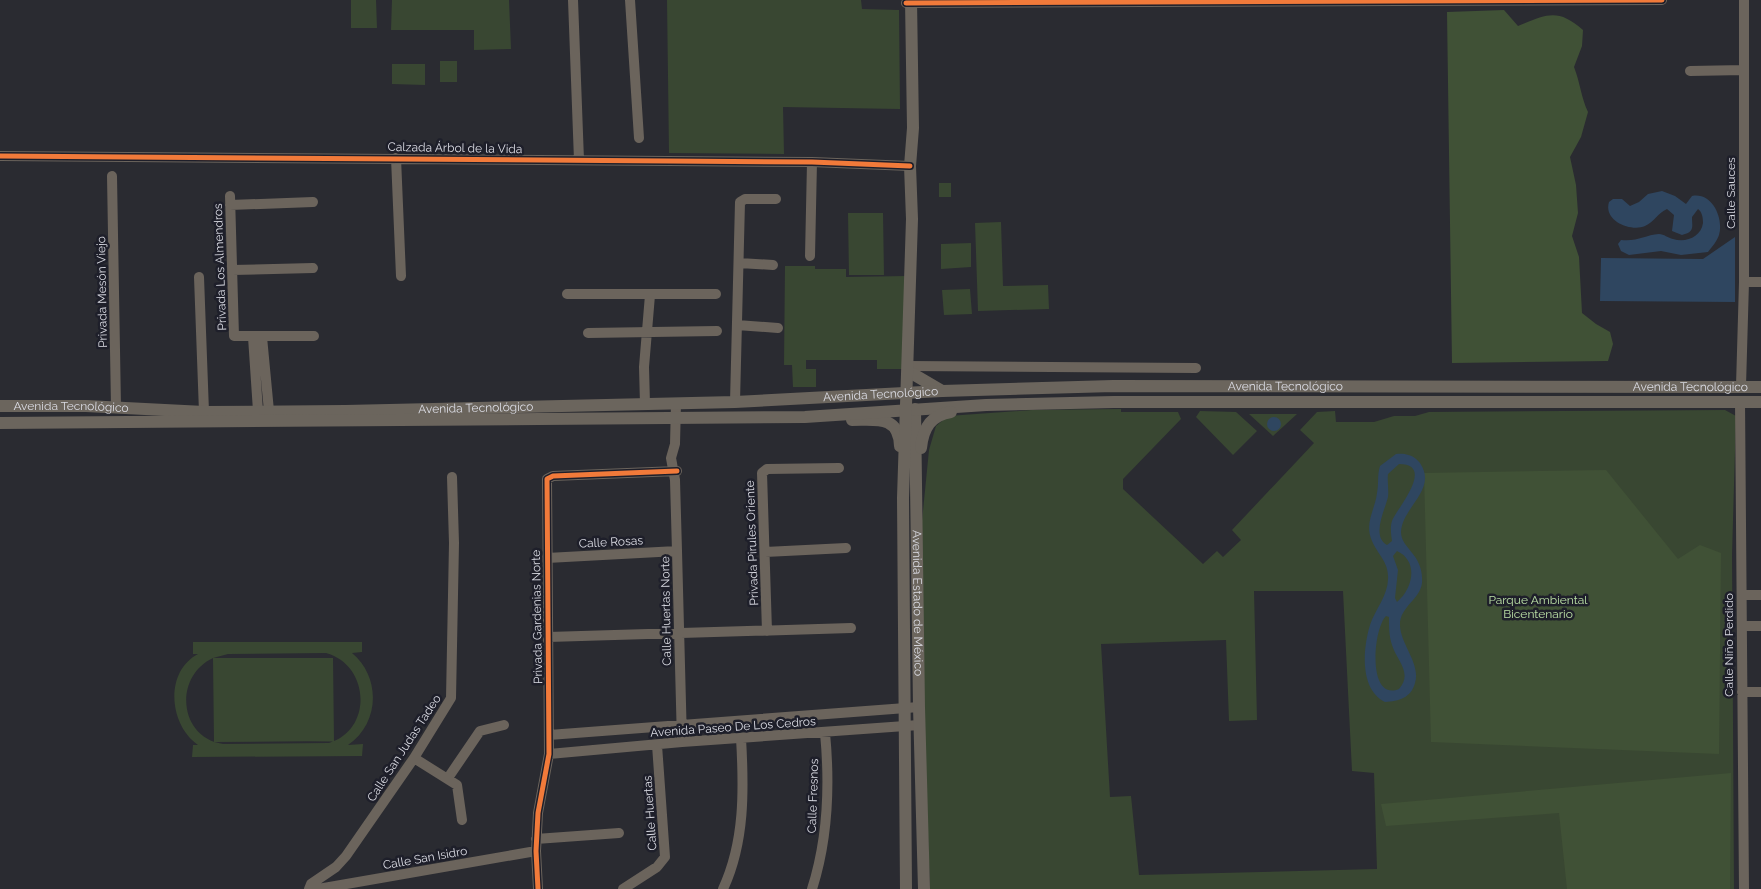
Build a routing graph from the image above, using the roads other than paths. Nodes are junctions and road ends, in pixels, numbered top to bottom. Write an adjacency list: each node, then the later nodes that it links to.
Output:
1 (573, 0): 13 (street)
2 (630, 0): 10 (street)
3 (1610, 0): 4 (street); 7 (street)
4 (1662, 0)
5 (1744, 0): 9 (street, Calle Sauces)
6 (909, 1): 7 (street); 14 (main road, Avenida Estado de México)
7 (1147, 1)
8 (1690, 70): 9 (street)
9 (1744, 70): 26 (street, Calle Sauces)
10 (638, 138)
11 (0, 156): 12 (street, Calzada Árbol de la Vida)
12 (396, 158): 13 (street, Calzada Árbol de la Vida); 24 (street)
13 (579, 160): 15 (street, Calzada Árbol de la Vida)
14 (910, 160): 15 (street, Calzada Árbol de la Vida); 38 (main road, Avenida Estado de México)
15 (812, 162): 19 (street)
16 (112, 176): 55 (street, Privada Mesón Viejo)
17 (776, 200): 20 (street)
18 (313, 202): 23 (street, Privada Los Almendros)
19 (810, 256)
20 (739, 263): 21 (street); 31 (street)
21 (774, 265)
22 (313, 268): 23 (street)
23 (232, 270): 37 (street, Privada Los Almendros)
24 (401, 276)
25 (199, 277): 57 (street)
26 (1744, 282): 27 (street); 40 (street, Calle Sauces)
27 (1761, 282)
28 (567, 294): 30 (street)
29 (716, 294): 30 (street)
30 (650, 295): 34 (street)
31 (737, 325): 32 (street); 46 (street)
32 (778, 328)
33 (717, 331): 34 (street)
34 (648, 332): 35 (street); 50 (street)
35 (588, 333)
36 (314, 336): 37 (street)
37 (257, 337): 54 (street)
38 (911, 368): 39 (street); 43 (main road); 44 (main road, Avenida Estado de México)
39 (1196, 368)
40 (1741, 386): 41 (main road, Avenida Tecnológico); 42 (main road, Avenida Tecnológico)
41 (1761, 386)
42 (1614, 387): 43 (main road, Avenida Tecnológico); 47 (main road)
43 (942, 391): 44 (main road, Avenida Tecnológico)
44 (910, 393): 46 (main road, Avenida Tecnológico); 56 (main road, Avenida Estado de México)
45 (1740, 401): 47 (main road, Avenida Tecnológico); 48 (main road, Avenida Tecnológico); 71 (street, Calle Niño Perdido)
46 (735, 402): 49 (main road, Avenida Tecnológico)
47 (1615, 402): 52 (main road, Avenida Tecnológico)
48 (1761, 402)
49 (676, 403): 50 (main road, Avenida Tecnológico); 59 (street, Calle Huertas Norte)
50 (645, 404): 54 (main road, Avenida Tecnológico)
51 (56, 405): 53 (main road, Avenida Tecnológico); 55 (main road, Avenida Tecnológico); 60 (main road)
52 (986, 405): 56 (main road, Avenida Tecnológico); 65 (main road)
53 (0, 406)
54 (263, 406): 57 (main road, Avenida Tecnológico)
55 (116, 407): 57 (main road, Avenida Tecnológico)
56 (911, 409): 58 (main road, Avenida Tecnológico); 65 (main road, Avenida Estado de México); 66 (main road, Avenida Estado de México)
57 (204, 412)
58 (805, 417): 59 (main road, Avenida Tecnológico); 66 (main road)
59 (676, 418): 60 (main road, Avenida Tecnológico); 63 (street, Calle Huertas Norte)
60 (58, 422): 61 (main road, Avenida Tecnológico)
61 (0, 423)
62 (839, 468): 69 (street, Privada Pirules Oriente)
63 (674, 474): 68 (street, Calle Huertas Norte); 70 (street, Privada Gardenias Norte)
64 (452, 477): 93 (street, Calle San Judas Tadeo)
65 (916, 493): 82 (main road, Avenida Estado de México)
66 (903, 498): 81 (main road, Avenida Estado de México)
67 (846, 548): 69 (street)
68 (677, 551): 70 (street, Calle Rosas); 77 (street, Calle Huertas Norte)
69 (765, 552): 76 (street, Privada Pirules Oriente)
70 (547, 558): 78 (street, Privada Gardenias Norte)
71 (1742, 595): 72 (street); 73 (street, Calle Niño Perdido)
72 (1761, 595)
73 (1742, 626): 74 (street); 79 (street, Calle Niño Perdido)
74 (1761, 626)
75 (851, 628): 76 (street)
76 (767, 631): 77 (street)
77 (679, 632): 78 (street); 83 (street, Calle Huertas Norte)
78 (548, 637): 88 (street, Privada Gardenias Norte)
79 (1742, 692): 80 (street); 105 (street, Calle Niño Perdido)
80 (1761, 692)
81 (903, 707): 82 (street, Avenida Paseo De Los Cedros); 83 (street, Avenida Paseo De Los Cedros); 86 (main road, Avenida Estado de México)
82 (919, 707): 85 (main road, Avenida Estado de México)
83 (681, 724): 88 (street, Avenida Paseo De Los Cedros); 90 (street, Calle Huertas Norte)
84 (504, 725): 94 (street)
85 (919, 725): 86 (street, Avenida Paseo De Los Cedros); 96 (main road, Avenida Estado de México)
86 (903, 726): 87 (street, Avenida Paseo De Los Cedros); 95 (main road, Avenida Estado de México)
87 (825, 733): 89 (street, Avenida Paseo De Los Cedros); 109 (street, Calle Fresnos)
88 (549, 735): 92 (street, Privada Gardenias Norte)
89 (741, 738): 90 (street, Avenida Paseo De Los Cedros); 108 (street)
90 (682, 742): 91 (street, Avenida Paseo De Los Cedros)
91 (657, 745): 92 (street, Avenida Paseo De Los Cedros); 107 (street, Calle Huertas)
92 (549, 754): 101 (street, Privada Gardenias Norte)
93 (414, 758): 94 (street); 104 (street, Calle San Judas Tadeo)
94 (448, 778): 99 (street)
95 (904, 778): 96 (main road); 97 (main road, Avenida Estado de México)
96 (921, 782): 98 (main road, Avenida Estado de México)
97 (905, 797): 98 (main road); 103 (main road, Avenida Estado de México)
98 (921, 800): 112 (main road, Avenida Estado de México)
99 (462, 820)
100 (619, 833): 101 (street)
101 (536, 840): 102 (street, Privada Gardenias Norte)
102 (536, 851): 104 (street, Calle San Isidro); 106 (street, Privada Gardenias Norte)
103 (906, 862): 110 (street); 111 (main road, Avenida Estado de México)
104 (314, 887)
105 (1746, 888)
106 (538, 889)
107 (623, 889)
108 (723, 889)
109 (812, 889)
110 (900, 889)
111 (906, 889)
112 (924, 889)

